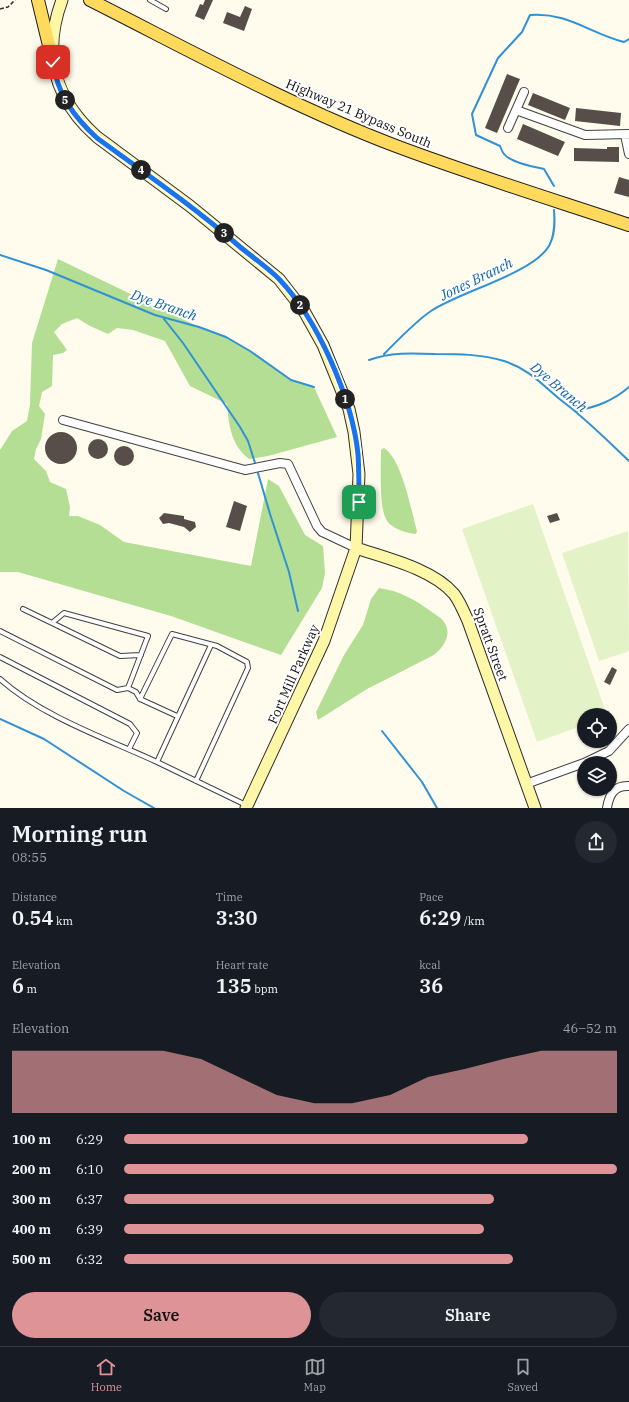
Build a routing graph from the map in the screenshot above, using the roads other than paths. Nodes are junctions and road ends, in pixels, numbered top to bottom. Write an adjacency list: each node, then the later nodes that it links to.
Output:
1 (38, 0): 6 (main road)
2 (62, 0): 6 (main road)
3 (90, 0): 12 (main road, Highway 21 Bypass South)
4 (150, 0): 5 (lane)
5 (166, 9)
6 (53, 62): 14 (main road)
7 (524, 92): 8 (street)
8 (516, 110): 9 (street); 10 (street)
9 (508, 128)
10 (627, 134): 11 (street)
11 (629, 154)
12 (629, 225)
13 (63, 420): 14 (street)
14 (356, 548): 31 (main road, Spratt Street); 33 (main road, Fort Mill Parkway)
15 (23, 609): 16 (lane)
16 (52, 623): 19 (lane); 19 (lane)
17 (0, 631): 22 (lane)
18 (211, 645): 23 (lane); 24 (lane); 30 (lane)
19 (141, 655): 22 (lane)
20 (0, 657): 26 (lane)
21 (0, 679): 26 (lane)
22 (128, 688): 23 (lane)
23 (140, 699): 24 (lane)
24 (177, 716): 28 (lane)
25 (629, 729): 27 (street)
26 (129, 749): 28 (lane)
27 (599, 756)
28 (157, 762): 30 (lane)
29 (577, 766): 31 (street)
30 (196, 781): 33 (lane)
31 (526, 784): 34 (main road, Spratt Street)
32 (629, 786): 35 (street)
33 (246, 807)
34 (536, 808)
35 (607, 808)

